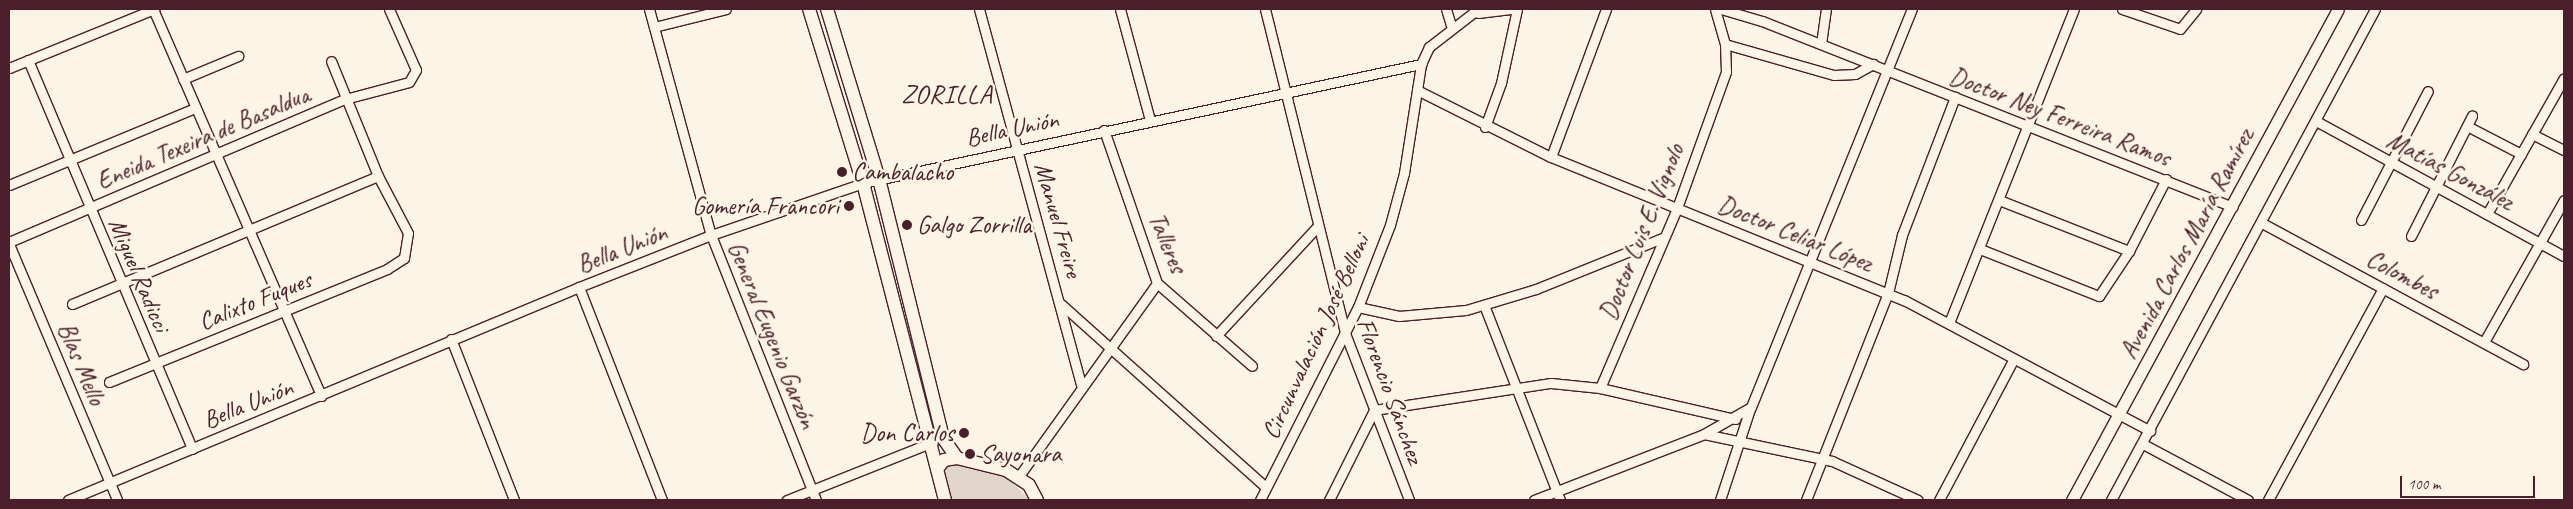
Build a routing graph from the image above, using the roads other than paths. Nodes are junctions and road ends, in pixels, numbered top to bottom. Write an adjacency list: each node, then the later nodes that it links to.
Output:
1 (153, 9): 28 (street); 35 (street)
2 (389, 9): 40 (street, Eneida Texeira de Basaldua)
3 (649, 9): 24 (street, General Eugenio Garzón)
4 (726, 9): 24 (street)
5 (809, 9): 60 (main road)
6 (827, 9): 58 (main road)
7 (979, 9): 50 (street, Manuel Freire)
8 (1120, 9): 43 (street)
9 (1265, 9): 37 (street, Florencio Sánchez)
10 (1446, 9): 23 (street)
11 (1515, 9): 22 (street, Circunvalación José Belloni); 47 (street)
12 (1606, 9): 54 (street)
13 (1715, 9): 25 (street, Doctor Luis E. Vignolo)
14 (1721, 9): 26 (street, Doctor Ney Ferreira Ramos)
15 (1826, 9): 26 (street)
16 (1912, 9): 33 (street)
17 (2074, 9): 45 (street)
18 (2122, 9): 19 (street)
19 (2196, 9)
20 (2338, 9): 65 (street, Avenida Carlos María Ramírez)
21 (2375, 9): 44 (street)
22 (1478, 11): 23 (street, Circunvalación José Belloni)
23 (1451, 26): 30 (street, Circunvalación José Belloni)
24 (654, 27): 73 (street, General Eugenio Garzón)
25 (1725, 44): 31 (street); 67 (street, Doctor Luis E. Vignolo)
26 (1821, 44): 31 (street, Doctor Ney Ferreira Ramos)
27 (238, 56): 35 (street)
28 (28, 60): 32 (street); 55 (street, Miguel Radicci)
29 (331, 61): 40 (street, Calixto Fuques)
30 (1421, 64): 36 (street, Circunvalación José Belloni); 37 (street, Bella Unión)
31 (1872, 64): 33 (street, Doctor Ney Ferreira Ramos)
32 (9, 68)
33 (1887, 70): 39 (street, Doctor Ney Ferreira Ramos); 81 (street)
34 (2564, 78): 49 (street)
35 (183, 79): 41 (street)
36 (1417, 90): 47 (street, Doctor Celiar López); 90 (street, Circunvalación José Belloni)
37 (1287, 91): 43 (street, Bella Unión); 71 (street, Florencio Sánchez)
38 (2428, 91): 56 (street)
39 (1955, 97): 45 (street, Doctor Ney Ferreira Ramos); 86 (street)
40 (344, 100): 53 (street, Eneida Texeira de Basaldua); 57 (street, Calixto Fuques)
41 (195, 108): 53 (street); 55 (street)
42 (2472, 116): 46 (street)
43 (1150, 120): 48 (street, Bella Unión)
44 (2316, 121): 56 (street, Matías González); 70 (street)
45 (2029, 125): 59 (street, Doctor Ney Ferreira Ramos); 63 (street)
46 (2467, 126): 52 (street); 62 (street)
47 (1485, 127): 54 (street, Doctor Celiar López)
48 (1104, 130): 50 (street, Bella Unión); 82 (street, Talleres)
49 (2532, 134): 51 (street); 52 (street)
50 (1017, 148): 58 (street, Bella Unión); 88 (street, Manuel Freire)
51 (2564, 150)
52 (2521, 154): 68 (street)
53 (215, 156): 66 (street, Eneida Texeira de Basaldua); 72 (street)
54 (1551, 157): 67 (street, Doctor Celiar López)
55 (68, 160): 61 (street); 66 (street, Miguel Radicci)
56 (2391, 162): 62 (street, Matías González); 69 (street)
57 (378, 176): 72 (street); 91 (street, Calixto Fuques)
58 (879, 179): 60 (street, Bella Unión); 113 (main road)
59 (2166, 180): 65 (street, Doctor Ney Ferreira Ramos); 79 (street)
60 (863, 183): 73 (street, Bella Unión); 115 (main road)
61 (9, 186)
62 (2436, 186): 68 (street, Matías González); 74 (street)
63 (1999, 200): 78 (street); 79 (street)
64 (2564, 200): 77 (street)
65 (2232, 207): 109 (street, Avenida Carlos María Ramírez)
66 (89, 208): 76 (street, Eneida Texeira de Basaldua); 83 (street, Miguel Radicci)
67 (1676, 208): 75 (street, Doctor Luis E. Vignolo); 81 (street, Doctor Celiar López)
68 (2487, 214): 77 (street, Matías González)
69 (2361, 220)
70 (2262, 223): 85 (street, Colombes); 111 (street)
71 (1318, 227): 93 (street, Florencio Sánchez); 94 (street)
72 (247, 230): 83 (street); 91 (street)
73 (711, 235): 84 (street, Bella Unión); 123 (street, General Eugenio Garzón)
74 (2411, 236)
75 (1662, 238): 89 (street); 104 (street, Doctor Luis E. Vignolo)
76 (9, 243): 122 (street, Blas Mello)
77 (2541, 243): 80 (street, Matías González); 96 (street)
78 (1980, 248): 79 (street); 92 (street)
79 (2129, 251)
80 (2564, 256)
81 (1811, 261): 86 (street, Doctor Celiar López); 107 (street)
82 (1157, 283): 94 (street, Talleres); 97 (street)
83 (120, 284): 87 (street); 99 (street, Miguel Radicci)
84 (579, 287): 95 (street, Bella Unión); 129 (street)
85 (2383, 288): 96 (street, Colombes); 144 (street)
86 (1888, 293): 92 (street, Doctor Celiar López); 119 (street)
87 (72, 304)
88 (1060, 304): 97 (street); 103 (street, Manuel Freire)
89 (1484, 305): 90 (street); 105 (street)
90 (1358, 307): 93 (street, Circunvalación José Belloni)
91 (284, 311): 99 (street, Calixto Fuques); 106 (street)
92 (1949, 323): 98 (street, Doctor Celiar López)
93 (1345, 333): 108 (street, Florencio Sánchez); 124 (street, Circunvalación José Belloni)
94 (1216, 336): 101 (street, Talleres)
95 (451, 339): 106 (street, Bella Unión); 128 (street)
96 (2484, 342): 100 (street, Colombes)
97 (1109, 347): 103 (street); 124 (street)
98 (2013, 360): 109 (street, Doctor Celiar López); 140 (street)
99 (154, 364): 102 (street, Calixto Fuques); 117 (street, Miguel Radicci)
100 (2523, 364)
101 (1252, 366)
102 (110, 382)
103 (1081, 385): 121 (street)
104 (1600, 388): 105 (street); 110 (street)
105 (1516, 390): 108 (street); 125 (street)
106 (321, 396): 117 (street, Bella Unión)
107 (1751, 407): 110 (street); 114 (street)
108 (1374, 410): 134 (street); 135 (street, Florencio Sánchez)
109 (2120, 416): 111 (street, Doctor Celiar López); 141 (street, Avenida Carlos María Ramírez)
110 (1735, 418): 112 (street)
111 (2150, 431): 116 (street)
112 (1704, 434): 114 (street); 125 (street)
113 (943, 438): 115 (street); 118 (main road)
114 (1740, 441): 119 (street); 137 (street)
115 (930, 443): 120 (main road); 123 (street)
116 (2143, 444): 142 (street); 143 (street)
117 (192, 449): 122 (street, Bella Unión)
118 (957, 458): 120 (main road); 121 (main road)
119 (1824, 459): 138 (street); 139 (street)
120 (938, 469): 132 (main road)
121 (1019, 476): 133 (main road)
122 (110, 483): 126 (street, Bella Unión); 127 (street, Blas Mello)
123 (812, 490): 130 (street); 131 (street, General Eugenio Garzón)
124 (1264, 496)
125 (1558, 496): 136 (street)
126 (68, 500)
127 (117, 500)
128 (514, 500)
129 (662, 500)
130 (787, 500)
131 (816, 500)
132 (945, 500)
133 (1037, 500)
134 (1329, 500)
135 (1408, 500)
136 (1534, 500)
137 (1720, 500)
138 (1806, 500)
139 (1918, 500)
140 (1939, 500)
141 (2072, 500)
142 (2111, 500)
143 (2248, 500)
144 (2268, 500)

